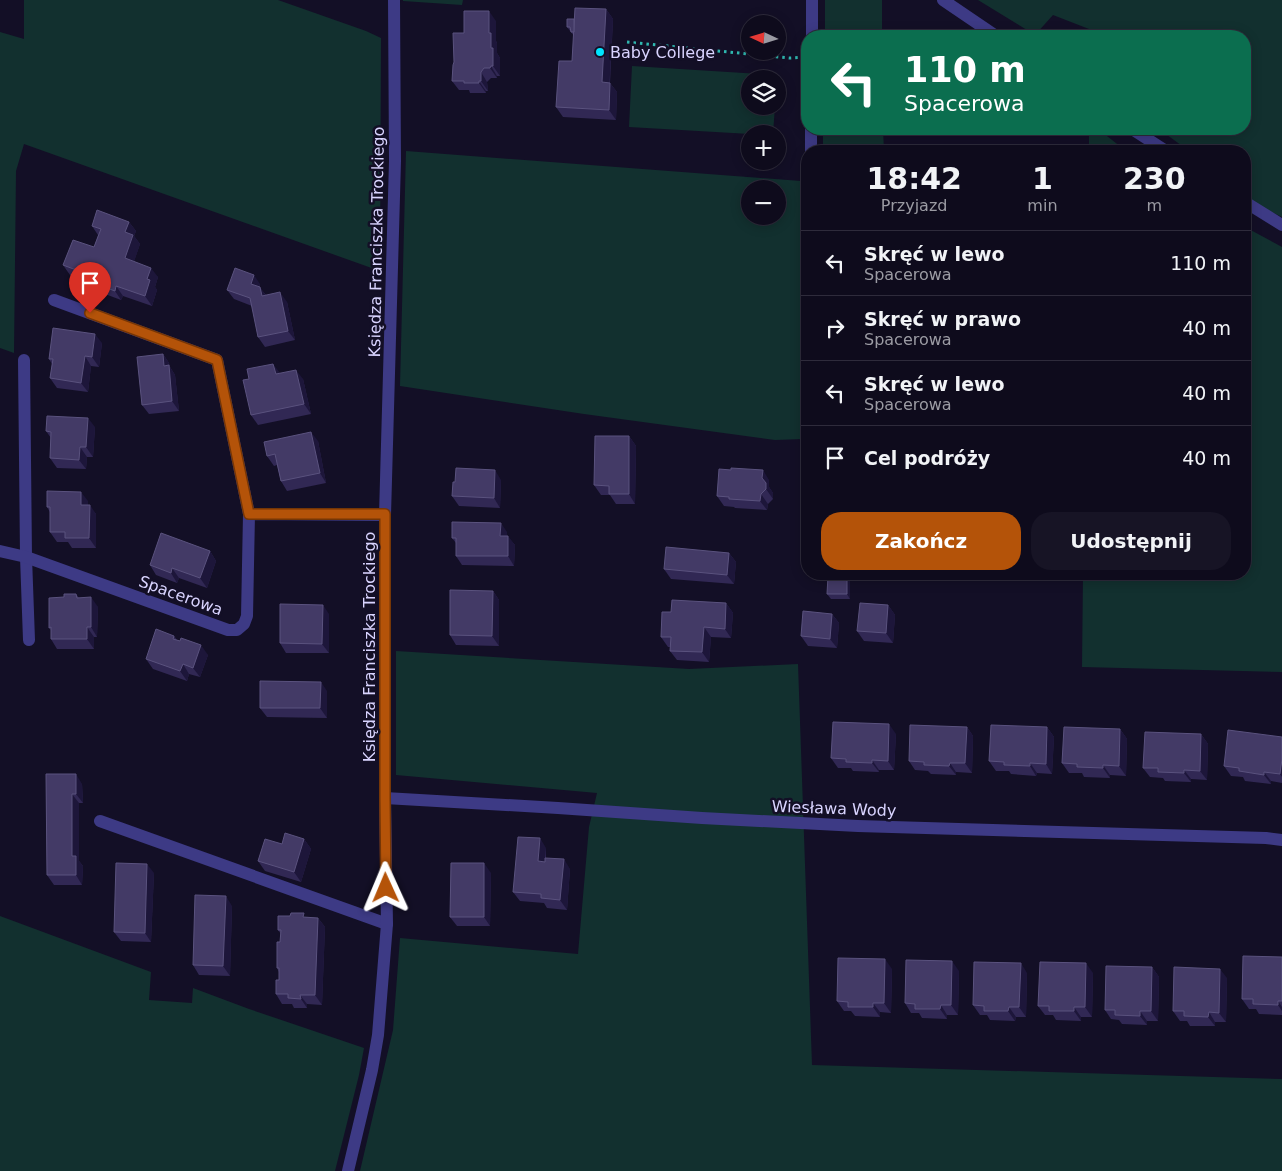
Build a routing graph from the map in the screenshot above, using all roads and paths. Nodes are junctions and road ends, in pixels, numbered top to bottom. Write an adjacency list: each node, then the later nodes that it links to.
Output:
1 (394, 0): 15 (street, Księdza Franciszka Trockiego)
2 (812, 0): 4 (street)
3 (943, 0): 5 (street)
4 (812, 30)
5 (987, 30)
6 (627, 42): 7 (path)
7 (801, 57)
8 (1141, 135): 9 (street)
9 (1157, 145)
10 (1251, 206): 11 (street)
11 (1282, 225)
12 (54, 300): 14 (street, Spacerowa)
13 (24, 360): 17 (street)
14 (249, 514): 15 (street); 17 (street, Spacerowa)
15 (385, 514): 19 (street, Księdza Franciszka Trockiego)
16 (0, 551): 17 (street, Spacerowa)
17 (26, 557): 18 (street)
18 (29, 640)
19 (385, 798): 21 (street, Wiesława Wody); 22 (street, Księdza Franciszka Trockiego)
20 (100, 820): 22 (street)
21 (1282, 840)
22 (387, 924): 23 (street, Księdza Franciszka Trockiego)
23 (348, 1171)

